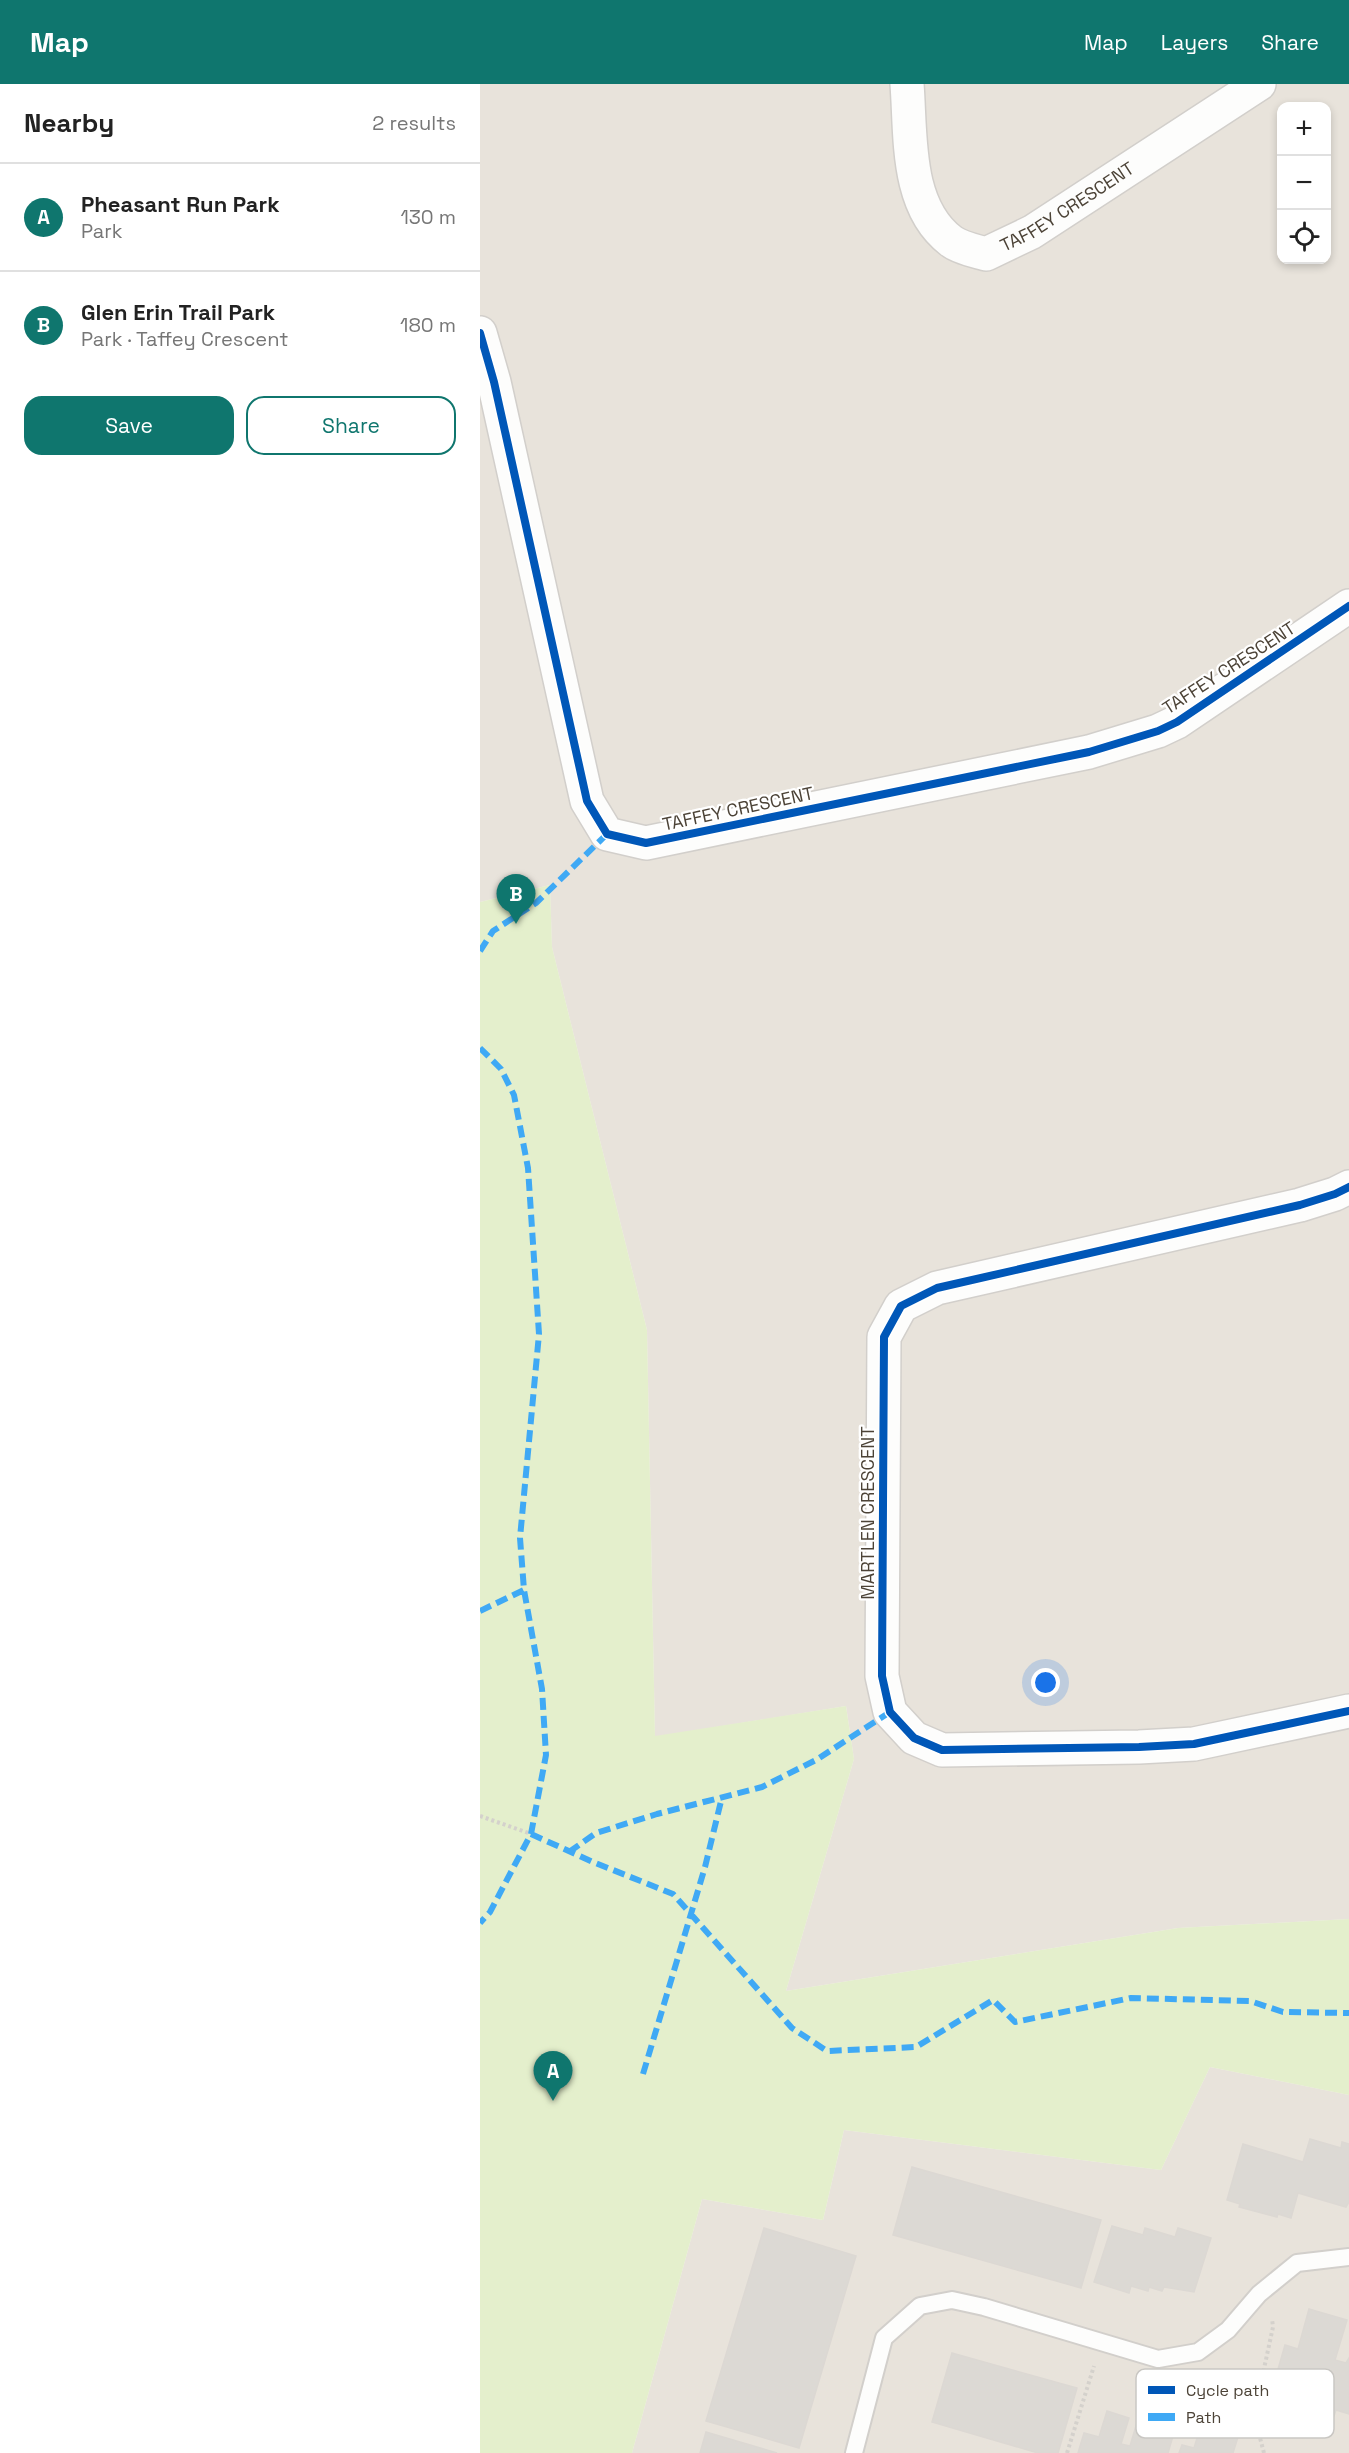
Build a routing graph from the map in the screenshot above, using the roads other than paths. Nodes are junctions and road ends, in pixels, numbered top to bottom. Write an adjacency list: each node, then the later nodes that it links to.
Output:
1 (908, 84): 2 (street, TAFFEY CRESCENT)
2 (1259, 84)
3 (480, 333): 4 (street, TAFFEY CRESCENT)
4 (1349, 606)
5 (1349, 1187): 6 (street, MARTLEN CRESCENT)
6 (1349, 1711)
7 (1349, 2257): 8 (lane)
8 (854, 2453)

